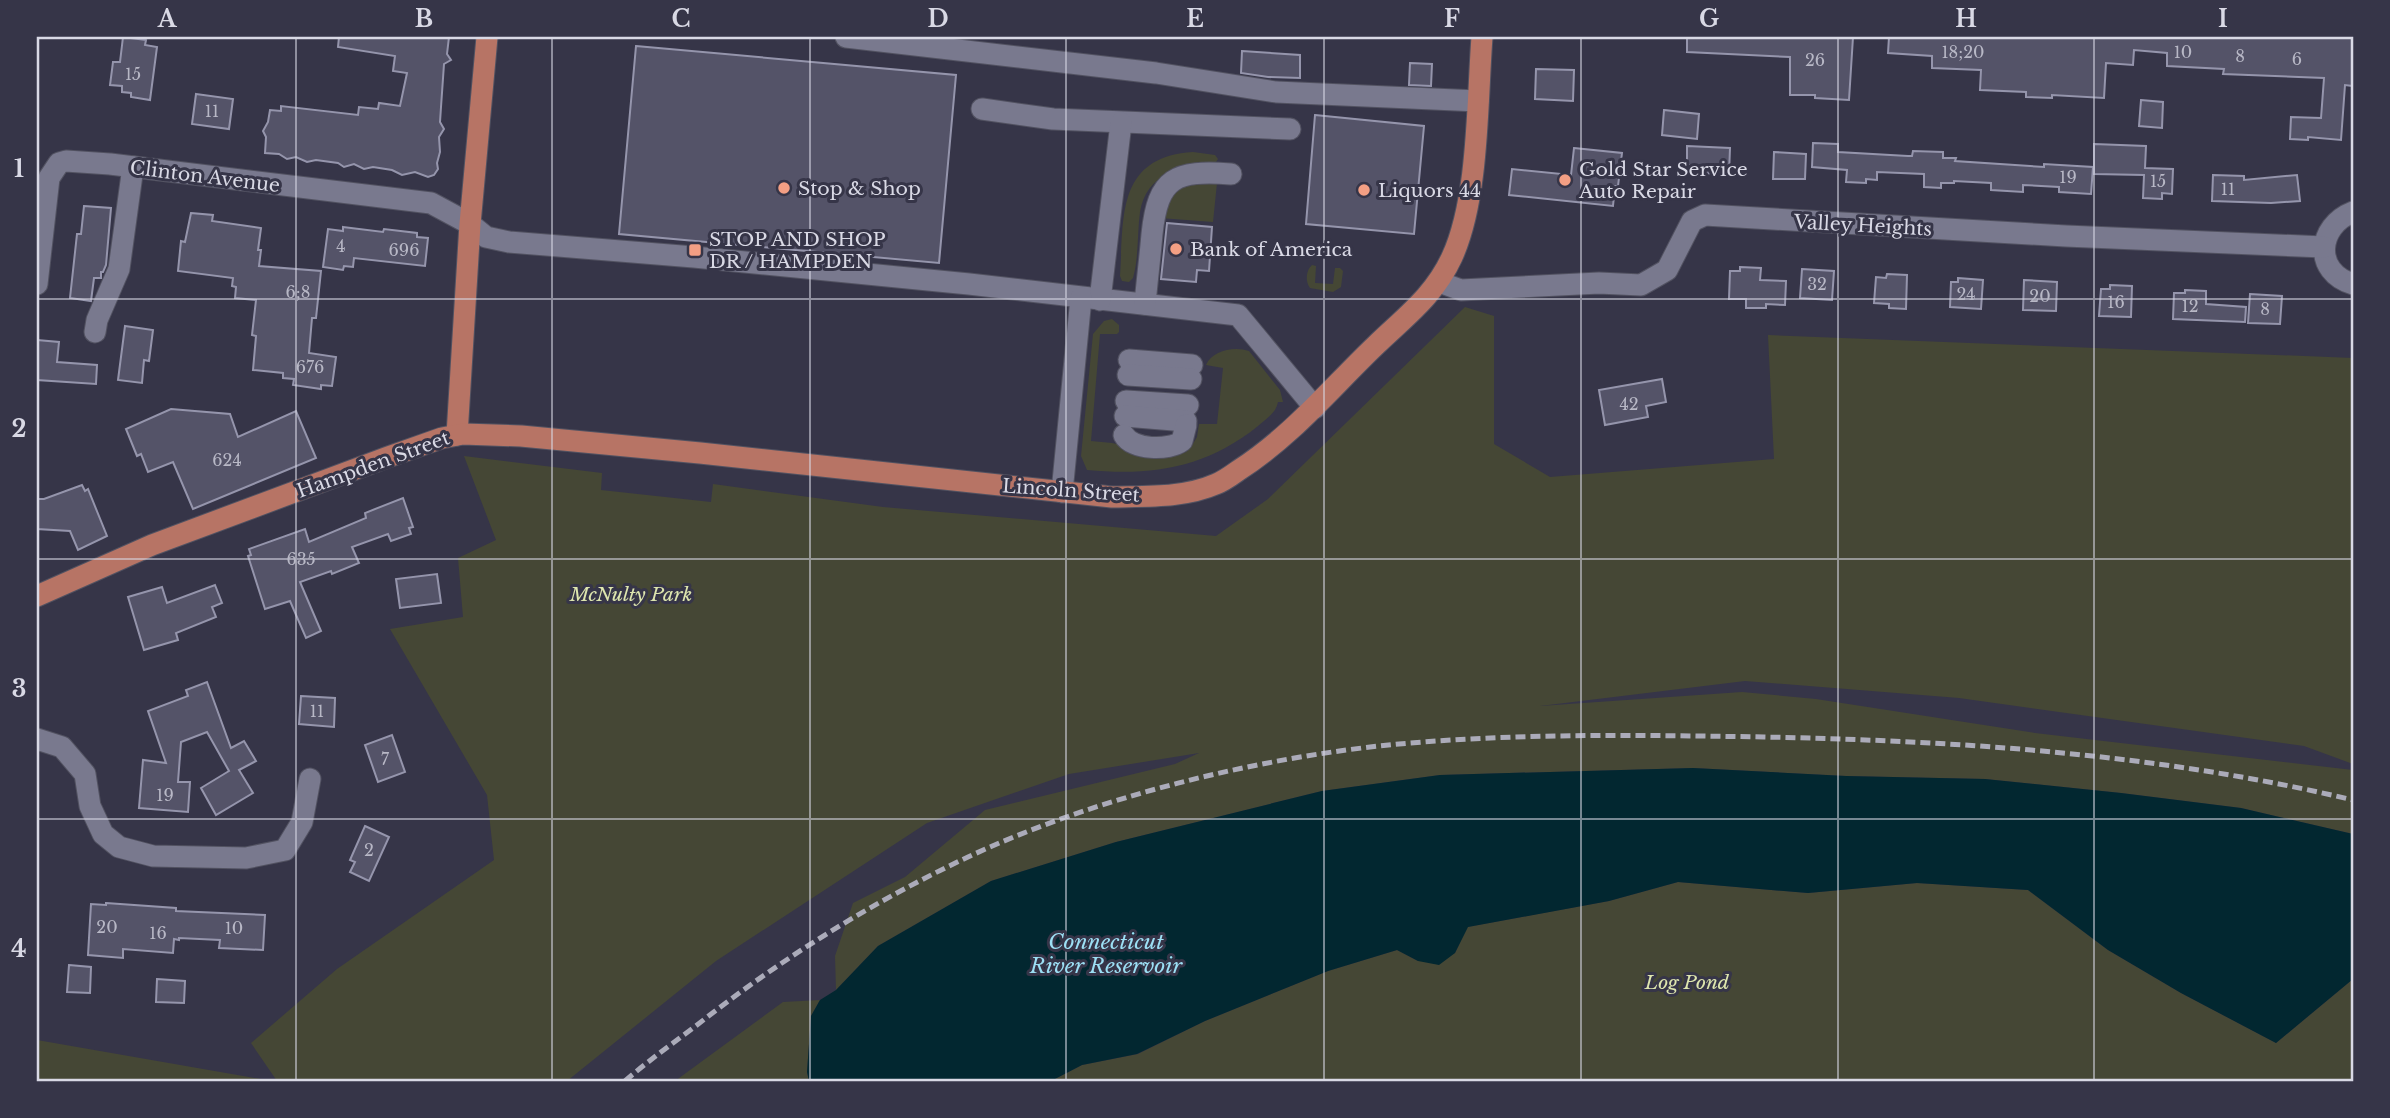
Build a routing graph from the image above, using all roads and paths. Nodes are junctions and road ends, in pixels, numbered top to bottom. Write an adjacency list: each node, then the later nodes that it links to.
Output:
1 (487, 37): 11 (main road, Hampden Street)
2 (846, 37): 4 (street)
3 (1482, 37): 4 (main road, Lincoln Street)
4 (1478, 101): 13 (main road, Lincoln Street)
5 (982, 109): 6 (street)
6 (1121, 123): 7 (street); 16 (street)
7 (1290, 130)
8 (133, 167): 11 (street, Clinton Avenue); 14 (street, Clinton Avenue); 18 (street)
9 (1231, 174): 17 (street)
10 (2353, 212): 12 (street)
11 (470, 224): 16 (street, Clinton Avenue); 23 (main road, Hampden Street)
12 (2324, 247): 13 (street, Valley Heights); 15 (street)
13 (1439, 282): 21 (main road, Lincoln Street)
14 (37, 284)
15 (2353, 284)
16 (1091, 299): 17 (street, Clinton Avenue); 24 (street)
17 (1141, 304): 21 (street, Clinton Avenue)
18 (95, 332)
19 (1129, 368): 20 (street)
20 (1192, 372)
21 (1315, 408): 24 (main road, Lincoln Street)
22 (1125, 420): 22 (street)
23 (457, 435): 24 (main road, Lincoln Street); 25 (main road, Hampden Street)
24 (1062, 492)
25 (37, 596)
26 (37, 739): 27 (street)
27 (310, 779)

